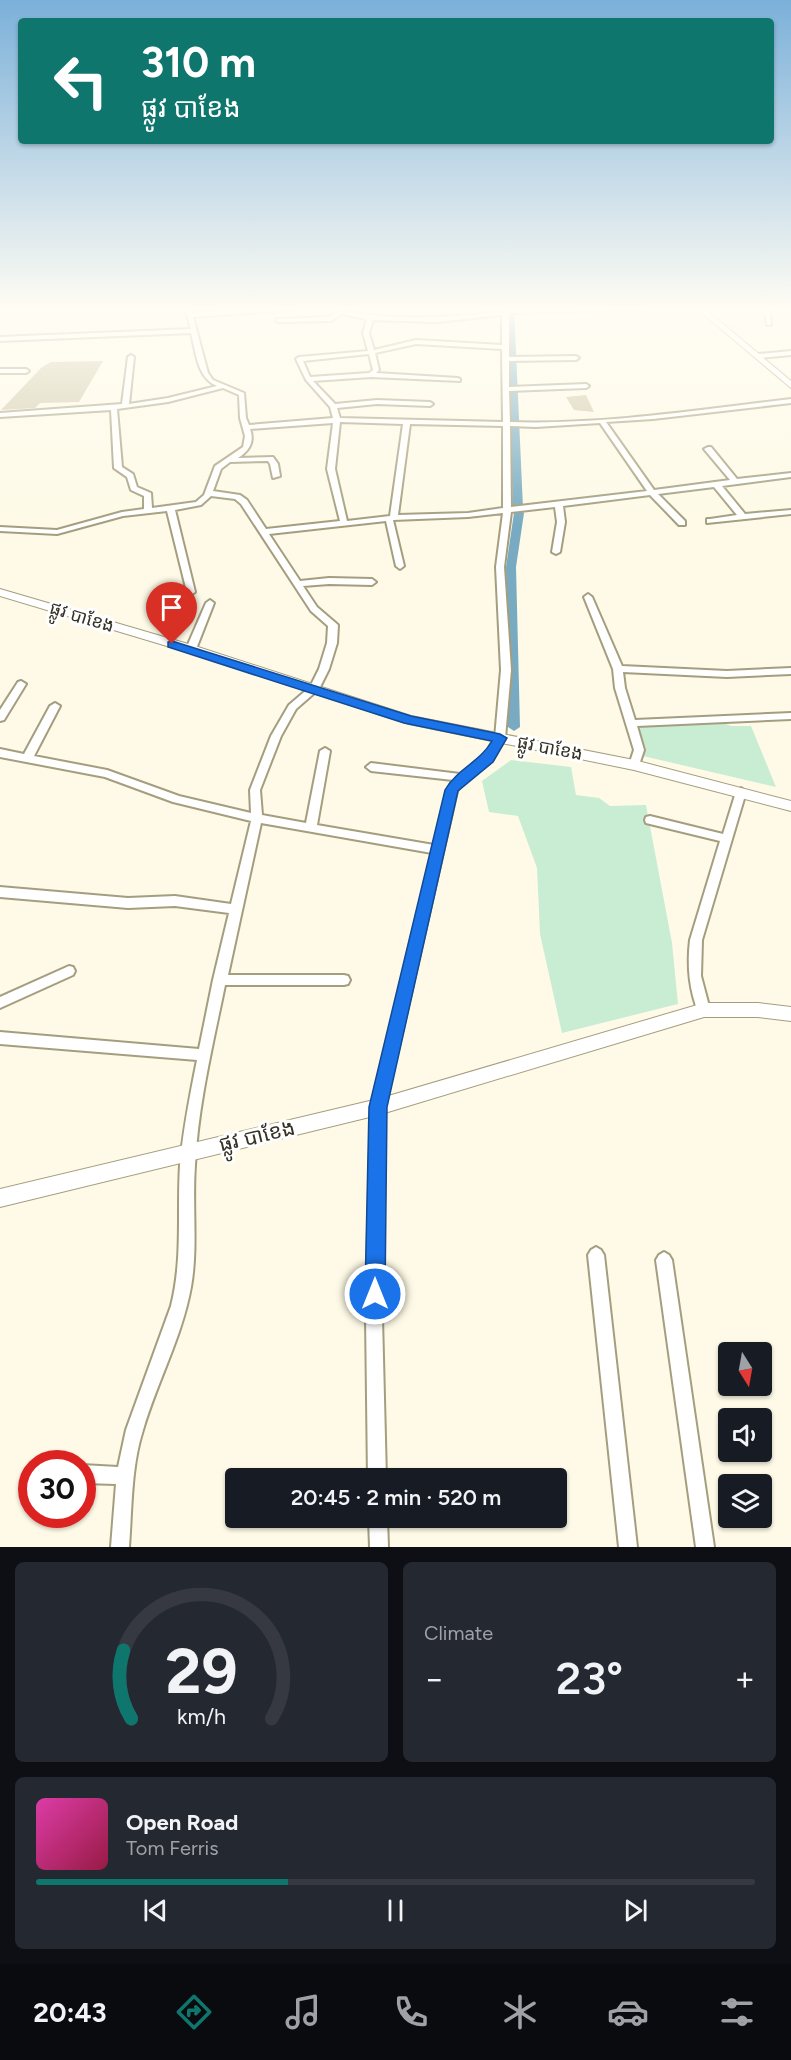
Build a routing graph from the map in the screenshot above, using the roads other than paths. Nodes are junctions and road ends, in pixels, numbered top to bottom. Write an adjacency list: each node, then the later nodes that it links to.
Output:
1 (129, 380): 11 (street)
2 (210, 380): 5 (street)
3 (308, 380): 10 (street)
4 (509, 380): 7 (street)
5 (224, 386): 11 (street); 18 (street)
6 (585, 386): 7 (street)
7 (509, 389): 17 (street)
8 (791, 401): 15 (street)
9 (430, 404): 10 (street)
10 (333, 406): 14 (street)
11 (126, 407): 12 (street)
12 (114, 409): 13 (street); 29 (street)
13 (0, 415)
14 (338, 420): 16 (street); 18 (street); 35 (street)
15 (602, 421): 17 (street); 25 (street)
16 (407, 423): 17 (street); 33 (street)
17 (510, 426): 30 (street)
18 (248, 427): 20 (street)
19 (708, 449): 23 (street)
20 (230, 460): 21 (street); 26 (street)
21 (276, 476)
22 (790, 476): 23 (street)
23 (735, 482): 24 (street)
24 (716, 484): 25 (street); 32 (street)
25 (651, 491): 27 (street); 36 (street)
26 (209, 493): 28 (street); 38 (street)
27 (559, 504): 30 (street); 39 (street)
28 (170, 508): 29 (street); 44 (street)
29 (148, 510): 37 (street)
30 (511, 511): 33 (street); 56 (street)
31 (791, 512): 32 (street)
32 (743, 518): 34 (street)
33 (392, 519): 35 (street); 40 (street)
34 (710, 521)
35 (344, 523): 38 (street)
36 (682, 523)
37 (0, 529)
38 (264, 532): 42 (street)
39 (556, 552)
40 (400, 566)
41 (372, 582): 42 (street)
42 (300, 584): 51 (street)
43 (0, 592): 47 (street, ផ្លូវ បាខែង)
44 (191, 592)
45 (588, 597): 48 (street)
46 (210, 603): 47 (street)
47 (192, 650): 51 (street, ផ្លូវ បាខែង)
48 (618, 669): 49 (street); 55 (street)
49 (791, 671)
50 (21, 684): 54 (street)
51 (314, 689): 56 (street, ផ្លូវ បាខែង); 65 (street)
52 (55, 706): 59 (street)
53 (791, 716): 55 (street)
54 (0, 718)
55 (631, 723): 60 (street)
56 (500, 738): 60 (street, ផ្លូវ បាខែង); 62 (street)
57 (325, 751): 67 (street)
58 (0, 753): 59 (street)
59 (27, 759): 65 (street)
60 (634, 765): 63 (street, ផ្លូវ បាខែង)
61 (371, 767): 62 (street)
62 (463, 778): 69 (street)
63 (741, 792): 64 (street, ផ្លូវ បាខែង); 68 (street)
64 (791, 806)
65 (256, 818): 67 (street); 71 (street)
66 (650, 820): 68 (street)
67 (311, 828): 69 (street)
68 (728, 838): 76 (street)
69 (439, 850): 80 (street)
70 (0, 892): 71 (street)
71 (236, 909): 73 (street)
72 (69, 971): 75 (street)
73 (219, 980): 74 (street); 79 (street)
74 (344, 980)
75 (0, 1004)
76 (704, 1010): 77 (street, ផ្លូវ បាខែង); 80 (street, ផ្លូវ បាខែង)
77 (791, 1015)
78 (0, 1038): 79 (street)
79 (203, 1055): 81 (street)
80 (378, 1107): 81 (street, ផ្លូវ បាខែង); 85 (street)
81 (189, 1152): 82 (street, ផ្លូវ បាខែង); 87 (street)
82 (0, 1198)
83 (596, 1255): 91 (street)
84 (664, 1260): 92 (street)
85 (377, 1468)
86 (96, 1475): 87 (street)
87 (125, 1476): 89 (street)
88 (379, 1528): 90 (street)
89 (120, 1547)
90 (380, 1547)
91 (628, 1547)
92 (705, 1547)

